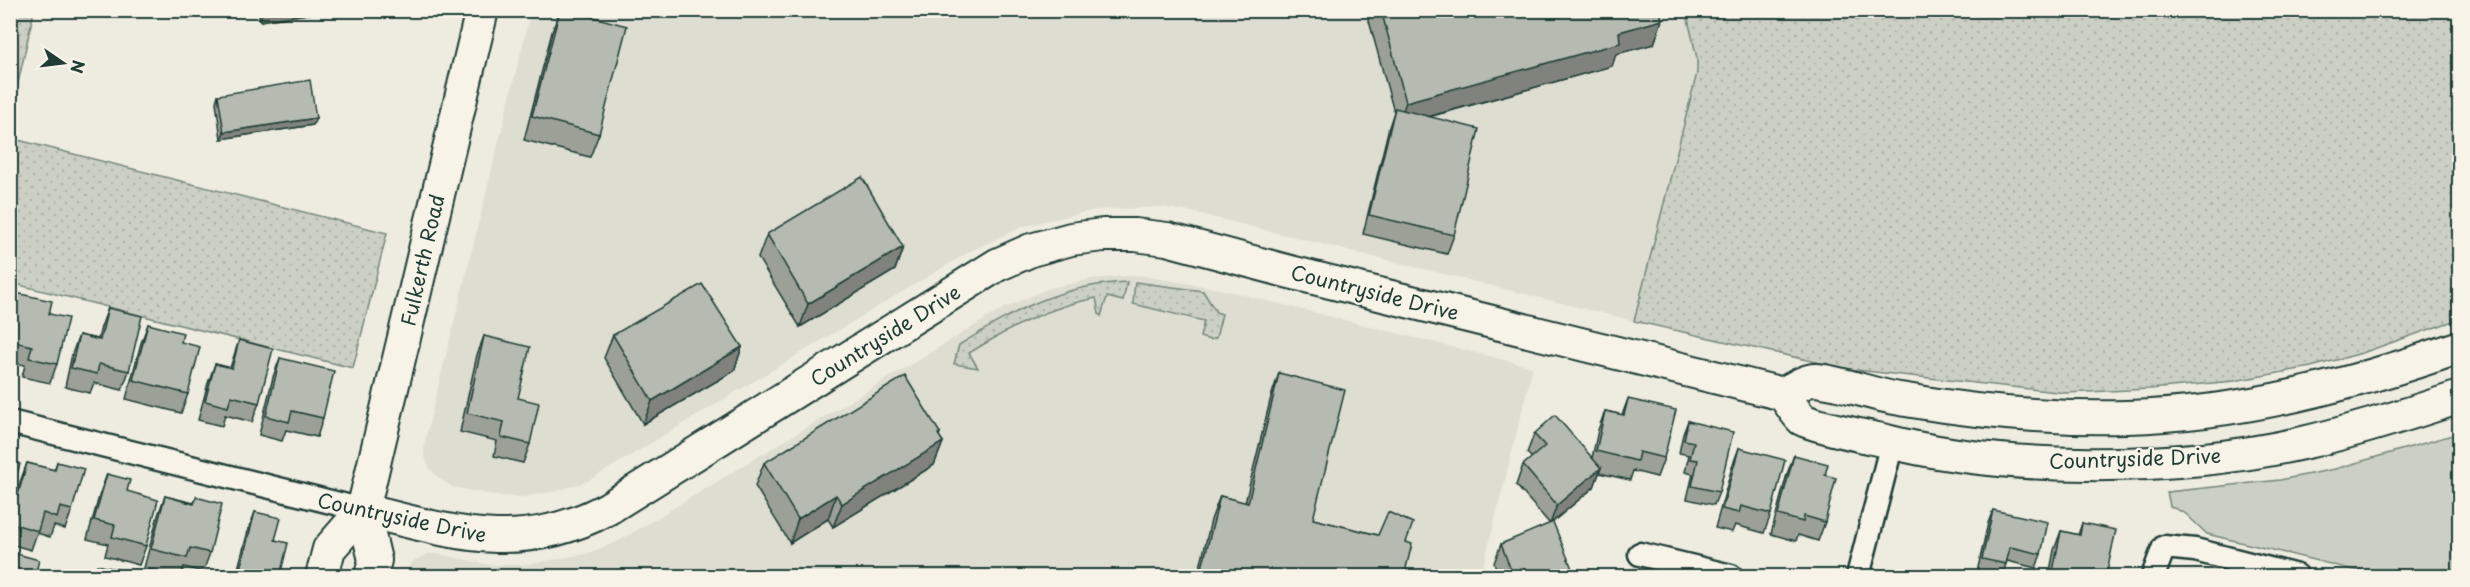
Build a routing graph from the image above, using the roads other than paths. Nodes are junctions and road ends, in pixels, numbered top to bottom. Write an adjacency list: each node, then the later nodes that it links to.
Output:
1 (482, 10): 7 (street, Fulkerth Road)
2 (2460, 347): 3 (street, Countryside Drive)
3 (1783, 394): 6 (street, Countryside Drive); 7 (street, Countryside Drive)
4 (2460, 397): 6 (street, Countryside Drive)
5 (10, 422): 7 (street, Countryside Drive)
6 (1892, 443): 12 (street)
7 (363, 510): 9 (street, Fulkerth Road); 10 (street, Fulkerth Road)
8 (1640, 554): 11 (street)
9 (322, 576)
10 (370, 576)
11 (1731, 576)
12 (1858, 576)
13 (2153, 576): 14 (street)
14 (2297, 576)

